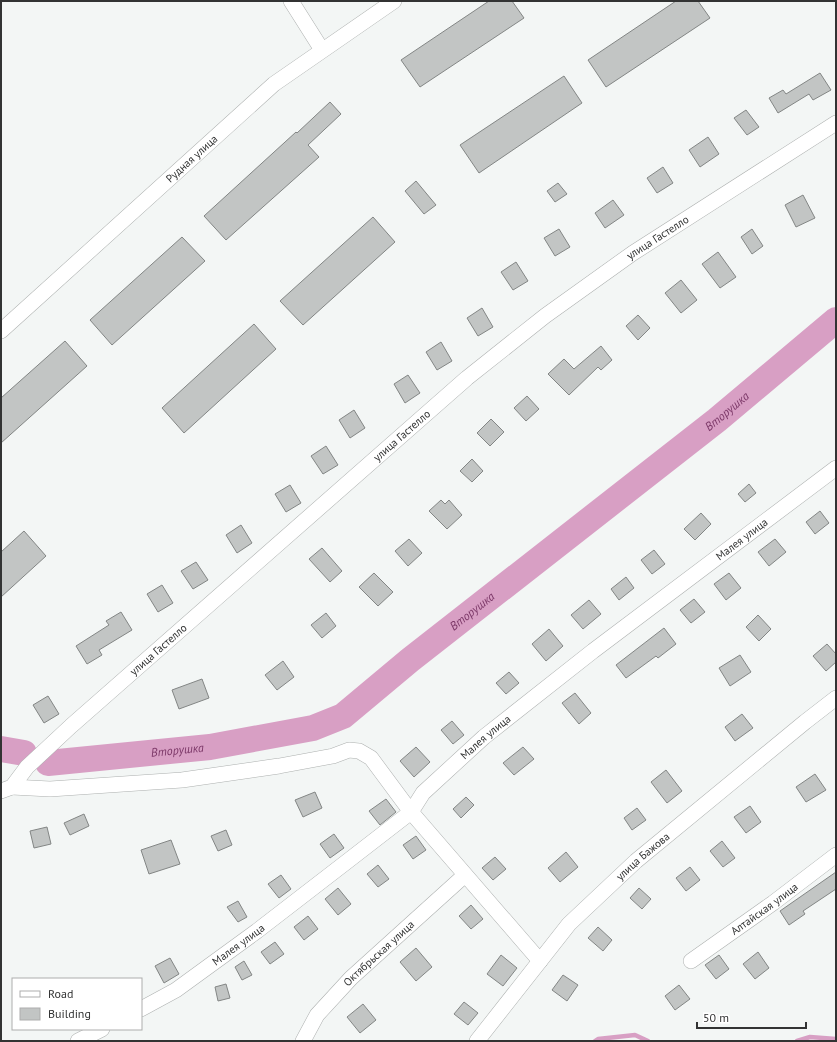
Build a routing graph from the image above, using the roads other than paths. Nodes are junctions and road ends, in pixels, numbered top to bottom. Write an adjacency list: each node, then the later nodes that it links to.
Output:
1 (291, 1): 3 (street)
2 (394, 1): 3 (street, Рудная улица)
3 (322, 50): 5 (street, Рудная улица)
4 (836, 123): 8 (street, улица Гастелло)
5 (1, 331)
6 (836, 468): 9 (street, Малея улица)
7 (836, 698): 12 (street, улица Бажова)
8 (6, 789): 9 (street)
9 (411, 812): 11 (street); 14 (street, Малея улица)
10 (836, 855): 13 (street, Алтайская улица)
11 (465, 875): 12 (street); 17 (street, Октябрьская улица)
12 (540, 961): 18 (street, улица Бажова)
13 (691, 961)
14 (142, 1008)
15 (100, 1030): 16 (street)
16 (78, 1041)
17 (303, 1041)
18 (477, 1041)

